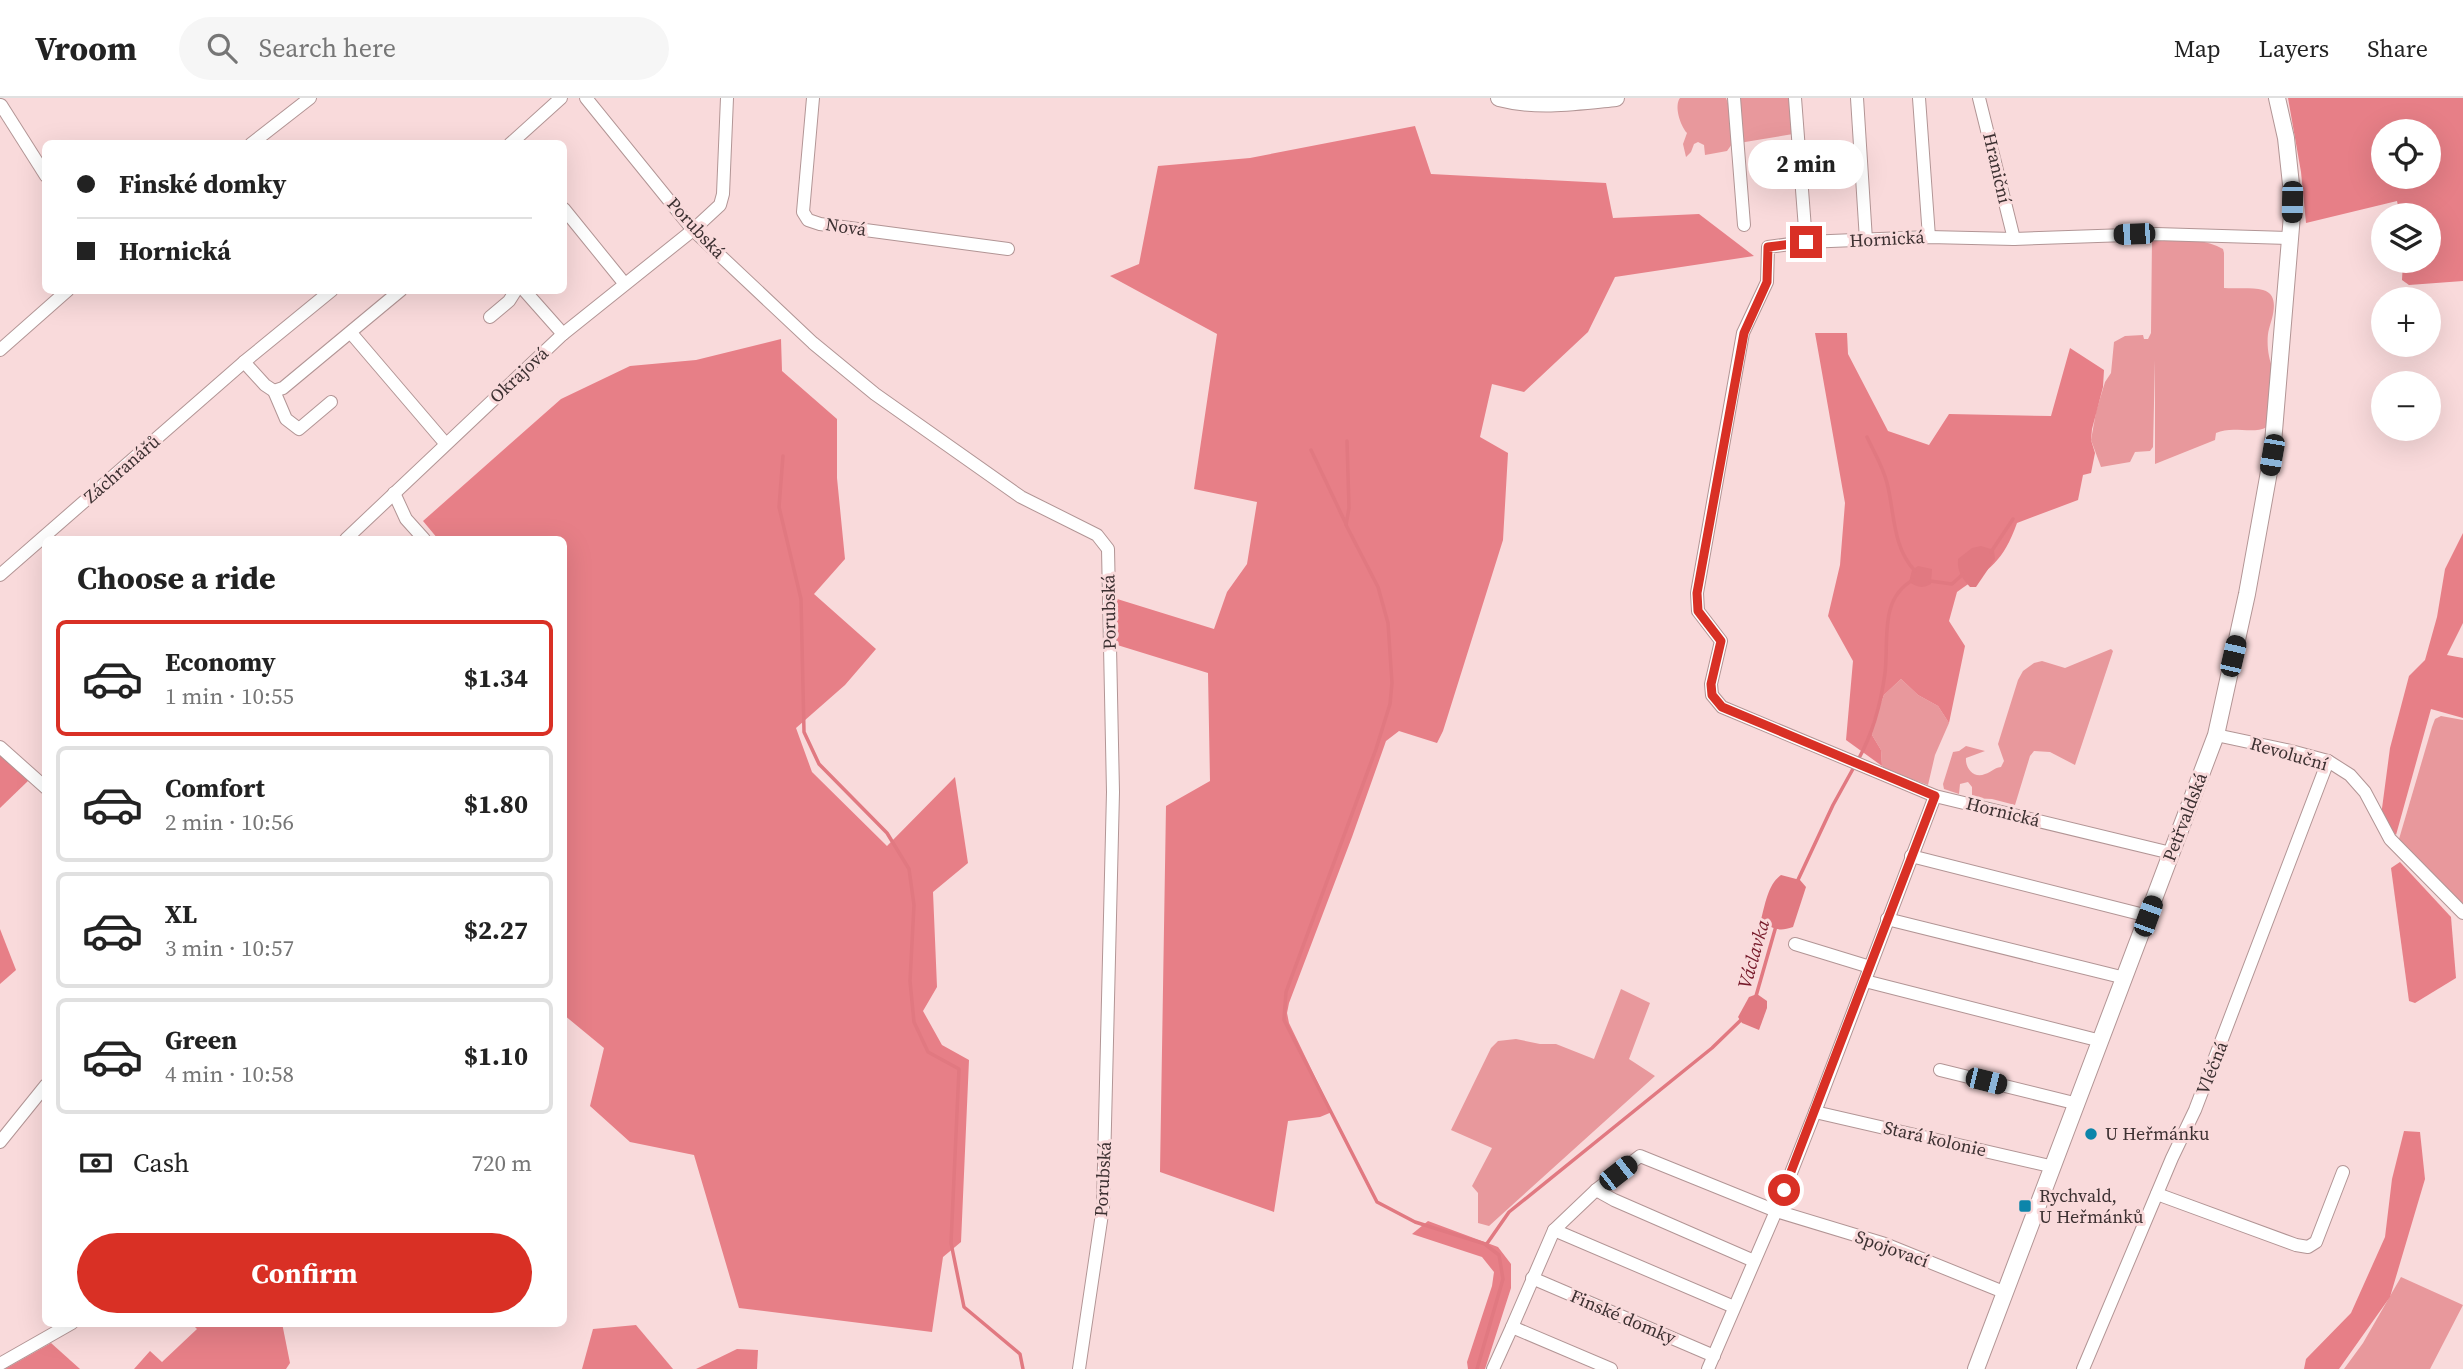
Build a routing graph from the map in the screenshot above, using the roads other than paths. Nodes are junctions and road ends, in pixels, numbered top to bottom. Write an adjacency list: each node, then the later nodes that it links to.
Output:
1 (310, 98): 15 (street)
2 (561, 98): 16 (street)
3 (586, 98): 20 (street, Porubská)
4 (727, 98): 20 (street)
5 (813, 98): 26 (street, Nová)
6 (1499, 98): 7 (street)
7 (1616, 98)
8 (1734, 98): 19 (street)
9 (1795, 98): 25 (street)
10 (1857, 98): 24 (street)
11 (1919, 98): 21 (street)
12 (1979, 98): 23 (street, Hraniční)
13 (2277, 98): 22 (street, Petřvaldská)
14 (4, 103): 17 (street)
15 (256, 140)
16 (514, 140)
17 (42, 169)
18 (567, 213): 27 (street)
19 (1744, 225)
20 (693, 230): 27 (street, Okrajová); 81 (street, Porubská)
21 (1928, 237): 23 (street, Hornická); 24 (street, Hornická)
22 (2291, 238): 23 (street, Hornická); 47 (street, Petřvaldská)
23 (2014, 239)
24 (1866, 240): 25 (street, Hornická)
25 (1806, 242): 51 (street, Hornická)
26 (1008, 248)
27 (624, 283): 35 (street, Okrajová)
28 (63, 294): 36 (street)
29 (327, 294): 37 (street, Záchranářů)
30 (396, 294): 34 (street)
31 (513, 294): 33 (street)
32 (528, 294): 35 (street)
33 (490, 317)
34 (351, 333): 38 (street); 40 (street)
35 (563, 334): 40 (street, Okrajová)
36 (0, 350)
37 (244, 362): 38 (street); 42 (street, Záchranářů)
38 (274, 391): 39 (street)
39 (331, 402)
40 (445, 443): 41 (street, Okrajová)
41 (394, 493): 43 (street); 44 (street)
42 (45, 536)
43 (349, 536)
44 (421, 536)
45 (42, 538): 46 (street, Záchranářů)
46 (0, 575)
47 (2216, 735): 49 (street, Revoluční); 52 (street, Petřvaldská)
48 (0, 747): 50 (street)
49 (2328, 761): 54 (street, Revoluční); 70 (street, Vléčná)
50 (42, 784)
51 (1935, 796): 52 (street, Hornická); 53 (street)
52 (2171, 853): 55 (street, Petřvaldská)
53 (1911, 856): 55 (street); 56 (street)
54 (2463, 913)
55 (2148, 916): 59 (street, Petřvaldská)
56 (1888, 919): 58 (street); 59 (street)
57 (1795, 944): 58 (street)
58 (1870, 967): 60 (street)
59 (2125, 978): 61 (street, Petřvaldská)
60 (1865, 981): 61 (street); 65 (street)
61 (2101, 1041): 64 (street, Petřvaldská)
62 (1940, 1070): 64 (street)
63 (42, 1090): 66 (street)
64 (2078, 1104): 67 (street, Petřvaldská)
65 (1815, 1112): 67 (street, Stará kolonie); 71 (street)
66 (0, 1142)
67 (2054, 1167): 75 (street, Petřvaldská)
68 (2343, 1172): 70 (street)
69 (1596, 1189): 71 (street); 72 (street); 73 (street)
70 (2157, 1194): 86 (street, Vléčná)
71 (1776, 1212): 73 (street); 75 (street, Spojovací)
72 (1554, 1230): 74 (street); 76 (street)
73 (1754, 1261): 76 (street)
74 (1532, 1278): 78 (street); 79 (street, Finské domky)
75 (2006, 1293): 85 (street, Petřvaldská)
76 (1734, 1307): 79 (street)
77 (65, 1327): 80 (street)
78 (1512, 1327): 82 (street); 83 (street)
79 (1714, 1356): 84 (street)
80 (0, 1364)
81 (1079, 1369)
82 (1493, 1369)
83 (1611, 1369)
84 (1708, 1369)
85 (1976, 1369)
86 (2082, 1369)

